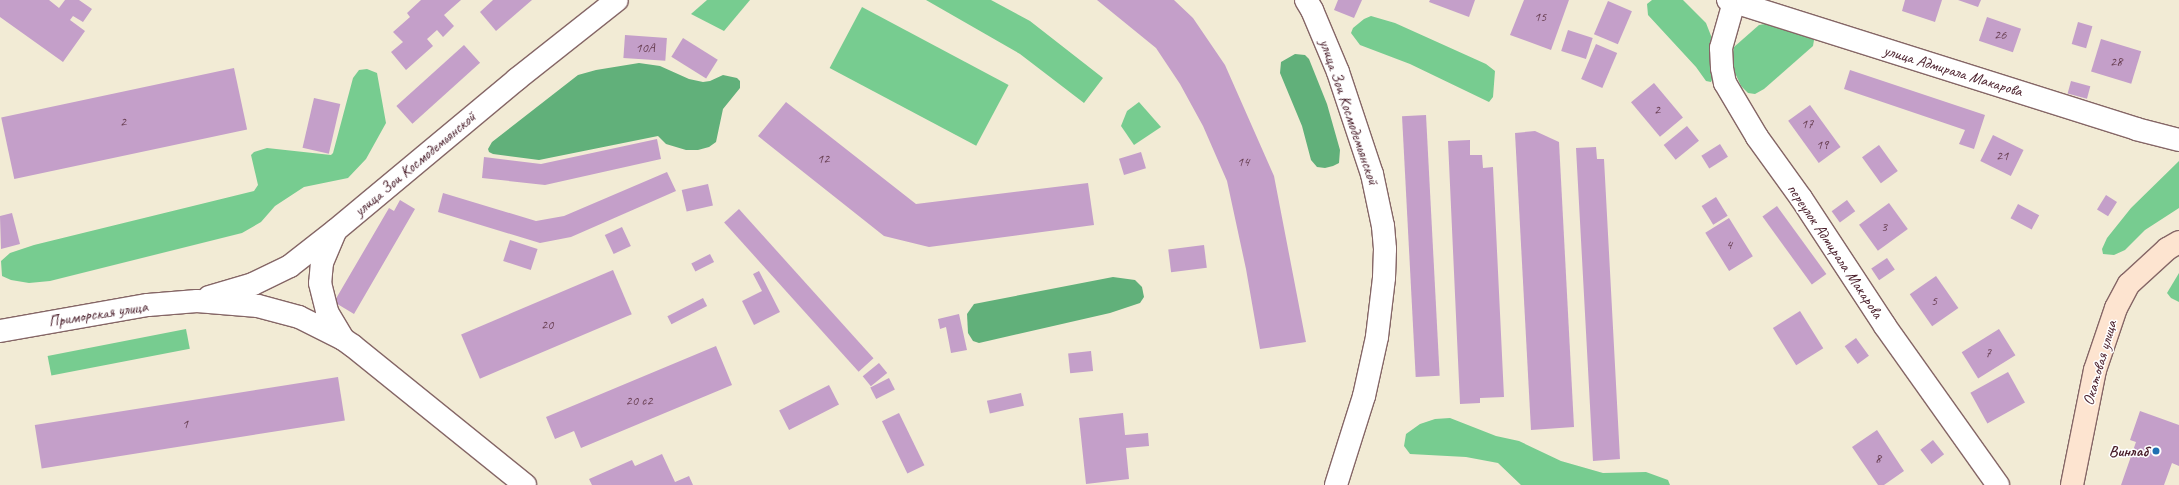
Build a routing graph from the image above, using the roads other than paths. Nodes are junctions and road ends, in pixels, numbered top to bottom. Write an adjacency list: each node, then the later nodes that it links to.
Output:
1 (617, 0): 5 (street, улица Зои Космодемьянской)
2 (1306, 0): 11 (street, улица Зои Космодемьянской)
3 (1731, 1): 4 (street, улица Адмирала Макарова); 12 (street, переулок Адмирала Макарова)
4 (2179, 140)
5 (336, 230): 7 (street, улица Зои Космодемьянской); 9 (street)
6 (2179, 242): 13 (main road, Окатовая улица)
7 (197, 301): 8 (street, Приморская улица); 9 (street)
8 (0, 331)
9 (343, 339): 10 (street)
10 (525, 485)
11 (1336, 485)
12 (1998, 485)
13 (2072, 485)

